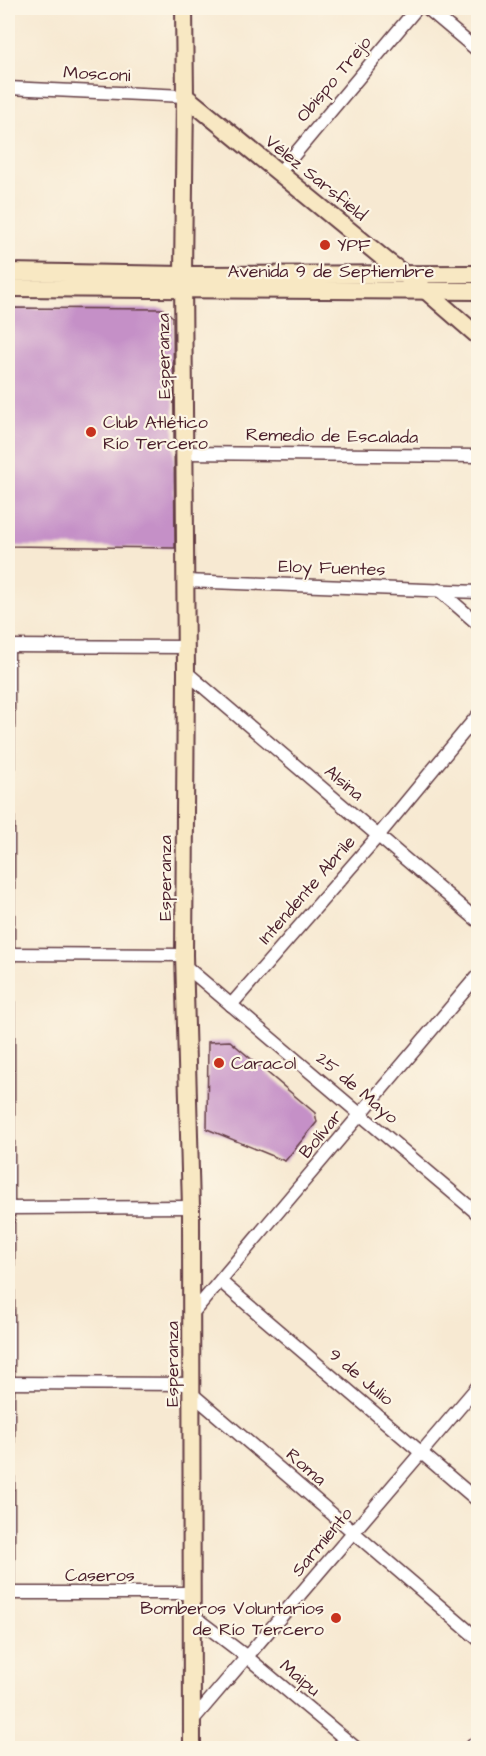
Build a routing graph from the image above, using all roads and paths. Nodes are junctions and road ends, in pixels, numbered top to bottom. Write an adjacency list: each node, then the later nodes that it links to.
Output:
1 (184, 8): 6 (main road, Esperanza)
2 (417, 8): 7 (street, Obispo Trejo)
3 (427, 8): 4 (street)
4 (478, 51)
5 (8, 88): 6 (street, Mosconi)
6 (185, 96): 7 (main road, Vélez Sarsfield); 11 (main road, Esperanza)
7 (279, 173): 9 (main road, Vélez Sarsfield)
8 (8, 272): 11 (main road)
9 (404, 274): 10 (main road, Avenida 9 de Septiembre); 11 (main road, Avenida 9 de Septiembre); 14 (main road, Vélez Sarsfield)
10 (478, 274)
11 (183, 282): 12 (main road); 14 (main road, Avenida 9 de Septiembre); 16 (main road, Esperanza)
12 (8, 288)
13 (476, 288): 14 (main road, Avenida 9 de Septiembre)
14 (425, 290): 15 (main road, Vélez Sarsfield)
15 (478, 336)
16 (185, 453): 17 (street, Remedio de Escalada); 18 (main road, Esperanza)
17 (478, 456)
18 (185, 580): 19 (street, Eloy Fuentes); 23 (main road, Esperanza)
19 (439, 590): 20 (street, Eloy Fuentes); 21 (street)
20 (478, 592)
21 (478, 624)
22 (8, 646): 23 (street); 28 (street)
23 (186, 647): 24 (main road, Esperanza)
24 (186, 672): 26 (street, Alsina); 29 (main road, Esperanza)
25 (478, 716): 26 (street, Intendente Abrile)
26 (378, 836): 27 (street, Alsina); 31 (street, Intendente Abrile)
27 (478, 921)
28 (8, 954): 29 (street); 34 (street)
29 (184, 960): 31 (street, 25 de Mayo); 33 (main road, Esperanza)
30 (478, 975): 32 (street, Bolívar)
31 (231, 1005): 32 (street, 25 de Mayo)
32 (361, 1115): 35 (street, 25 de Mayo); 36 (street, Bolívar)
33 (191, 1207): 34 (street); 37 (main road, Esperanza)
34 (8, 1208): 38 (street)
35 (478, 1214)
36 (220, 1281): 37 (street, Bolívar); 41 (street, 9 de Julio)
37 (191, 1315): 40 (main road, Esperanza)
38 (8, 1383): 40 (street); 44 (street)
39 (478, 1386): 41 (street, Sarmiento)
40 (191, 1388): 43 (street, Roma); 45 (main road, Esperanza)
41 (422, 1452): 42 (street, 9 de Julio); 43 (street, Sarmiento)
42 (478, 1501)
43 (354, 1532): 47 (street, Roma); 48 (street, Sarmiento)
44 (8, 1593): 45 (street, Caseros)
45 (192, 1593): 46 (main road, Esperanza)
46 (192, 1613): 48 (street, Maipu); 49 (main road, Esperanza)
47 (478, 1639)
48 (247, 1657): 49 (street, Sarmiento); 52 (street, Maipu)
49 (192, 1722): 51 (main road, Esperanza)
50 (478, 1740): 53 (street)
51 (192, 1749)
52 (356, 1749)
53 (470, 1749)

